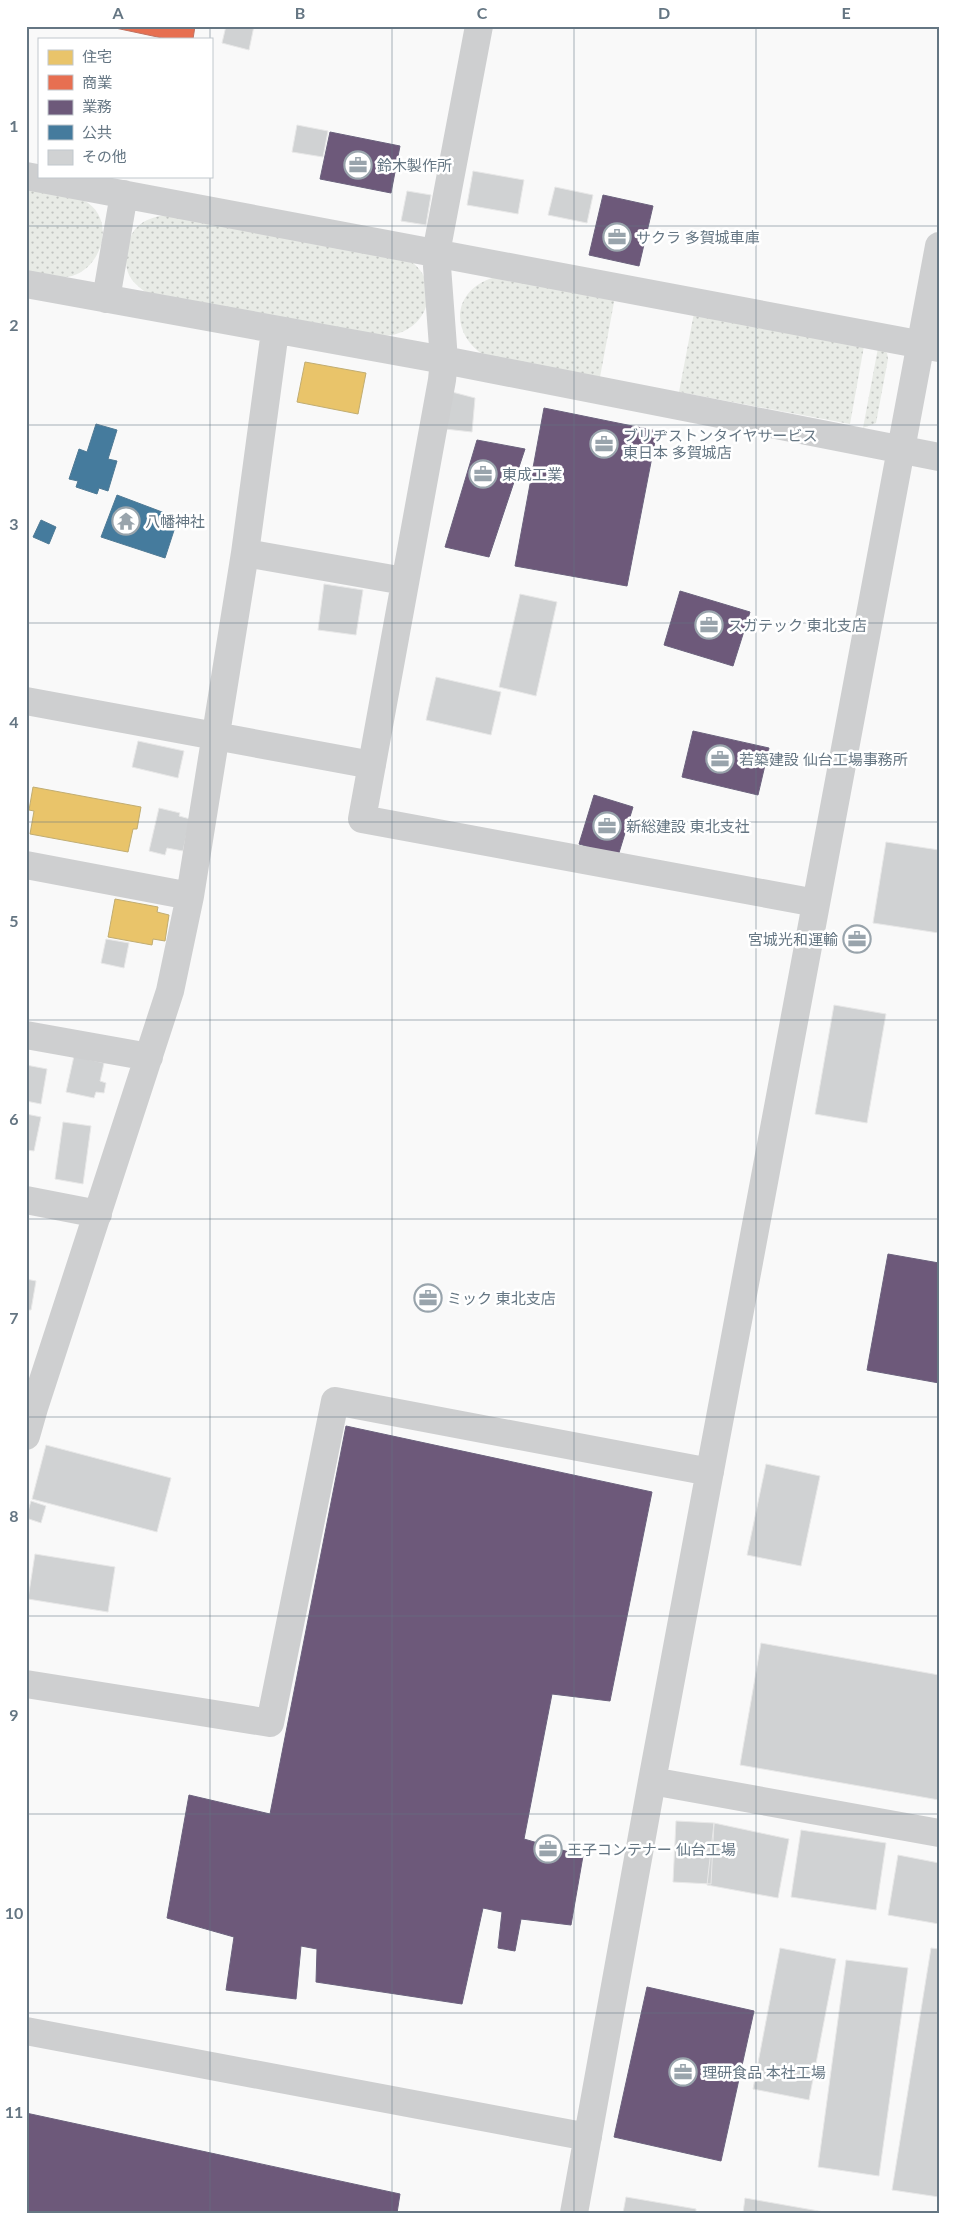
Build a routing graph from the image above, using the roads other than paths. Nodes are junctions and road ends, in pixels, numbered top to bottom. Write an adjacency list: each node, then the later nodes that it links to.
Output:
1 (479, 26): 5 (street)
2 (26, 176): 3 (street)
3 (124, 194): 5 (street); 7 (street)
4 (939, 246): 9 (street)
5 (436, 253): 9 (street); 10 (street)
6 (26, 284): 7 (street)
7 (106, 299): 8 (street)
8 (275, 331): 10 (street); 13 (street)
9 (930, 347): 11 (street)
10 (444, 360): 11 (street); 14 (street)
11 (901, 450): 12 (street); 20 (street)
12 (939, 456)
13 (245, 553): 14 (street); 16 (street)
14 (404, 581): 17 (street)
15 (26, 701): 16 (street)
16 (216, 737): 17 (street); 19 (street)
17 (372, 765): 20 (street)
18 (26, 865): 19 (street)
19 (190, 896): 22 (street)
20 (816, 903): 27 (street)
21 (26, 1035): 22 (street)
22 (149, 1057): 24 (street)
23 (26, 1200): 24 (street)
24 (98, 1214): 25 (street)
25 (30, 1407): 26 (street)
26 (26, 1436)
27 (710, 1472): 28 (street); 29 (street)
28 (26, 1684)
29 (652, 1781): 30 (street); 32 (street)
30 (939, 1833)
31 (26, 2031): 32 (street)
32 (588, 2137): 33 (street)
33 (574, 2213)

